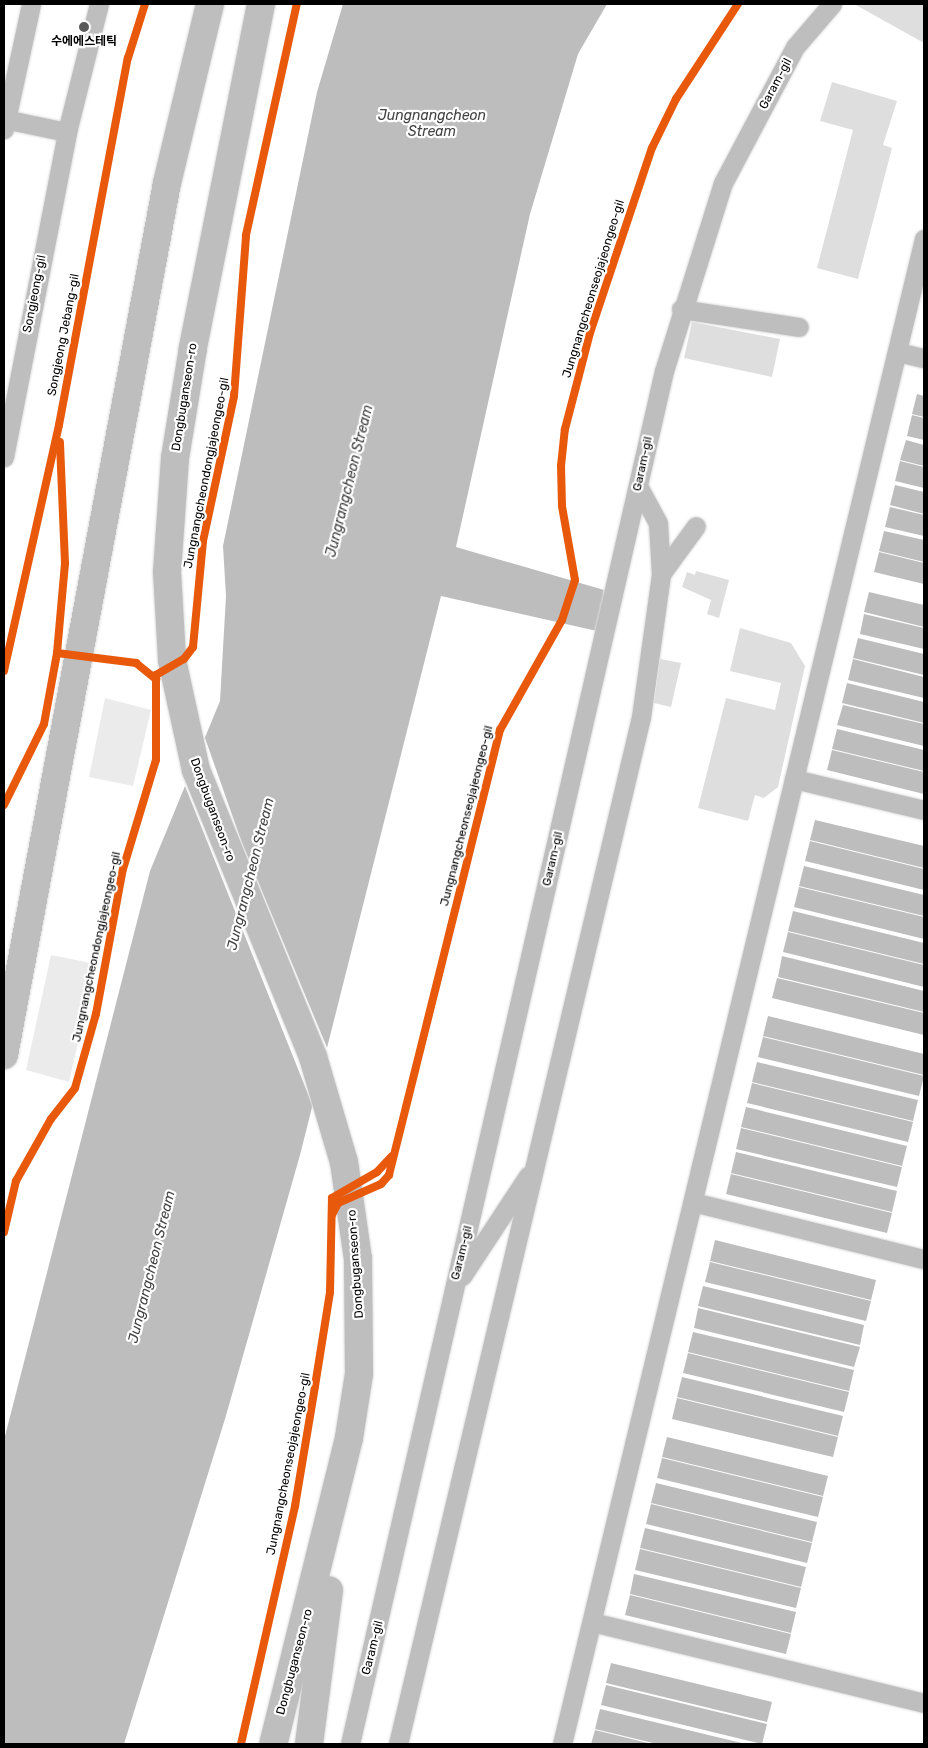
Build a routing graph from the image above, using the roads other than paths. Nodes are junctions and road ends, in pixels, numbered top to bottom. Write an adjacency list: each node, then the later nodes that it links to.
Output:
1 (32, 4): 6 (street)
2 (99, 4): 7 (street, Songjeong-gil)
3 (210, 4): 20 (highway)
4 (261, 4): 25 (highway, Dongbuganseon-ro)
5 (832, 4): 9 (street, Garam-gil)
6 (4, 122): 7 (street)
7 (67, 132): 12 (street, Songjeong-gil)
8 (924, 239): 11 (street)
9 (682, 309): 10 (street); 15 (street, Garam-gil)
10 (799, 327)
11 (897, 352): 13 (street); 18 (street)
12 (13, 357): 14 (street, Songjeong-gil)
13 (924, 358)
14 (4, 457)
15 (638, 486): 17 (street); 24 (street, Garam-gil)
16 (696, 526): 17 (street)
17 (661, 574): 21 (street)
18 (794, 779): 19 (street); 22 (street)
19 (924, 810)
20 (4, 1055)
21 (535, 1166): 24 (street); 31 (street)
22 (693, 1202): 23 (street); 26 (street)
23 (924, 1258)
24 (453, 1289): 30 (street, Garam-gil)
25 (339, 1485): 28 (highway, Dongbuganseon-ro); 29 (highway)
26 (592, 1622): 27 (street); 32 (street)
27 (924, 1703)
28 (273, 1744)
29 (309, 1744)
30 (350, 1744)
31 (398, 1744)
32 (562, 1744)

